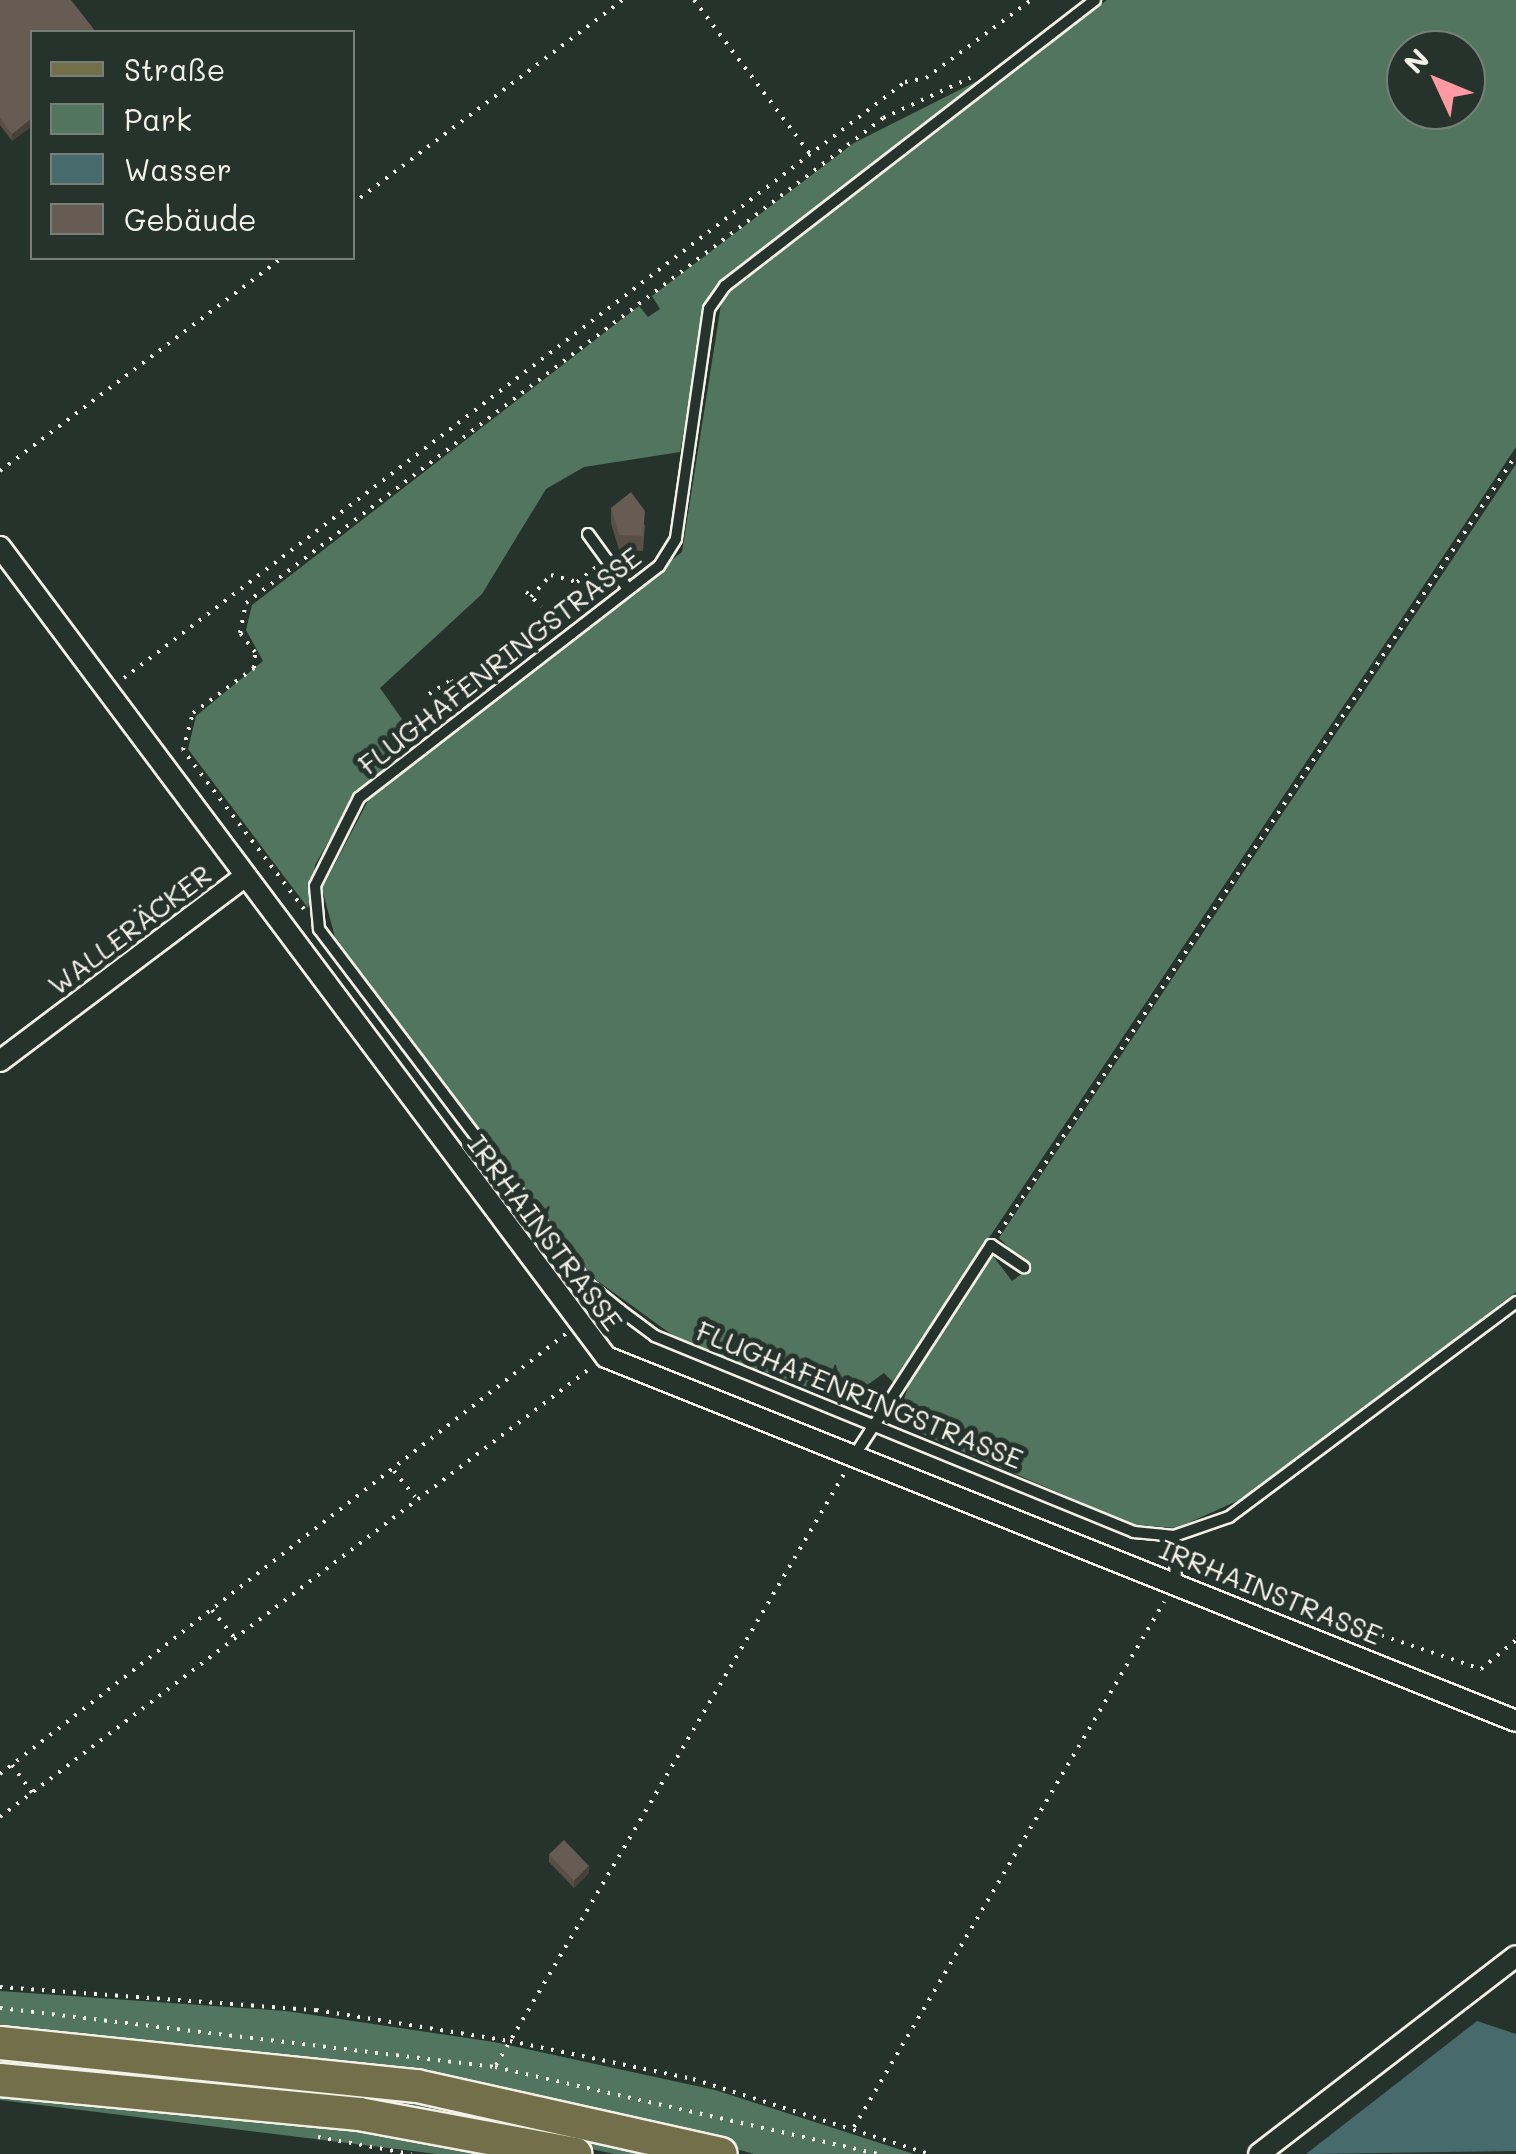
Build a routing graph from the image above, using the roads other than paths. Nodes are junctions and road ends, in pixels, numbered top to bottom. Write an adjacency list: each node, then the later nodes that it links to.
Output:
1 (1094, 0): 4 (lane, FLUGHAFENRINGSTRASSE)
2 (588, 534): 4 (lane)
3 (0, 547): 5 (street, IRRHAINSTRASSE)
4 (628, 589): 9 (lane, FLUGHAFENRINGSTRASSE)
5 (244, 877): 6 (street, WALLERÄCKER); 10 (street, IRRHAINSTRASSE)
6 (0, 1061)
7 (1024, 1267): 9 (lane)
8 (1516, 1302): 11 (lane)
9 (876, 1420): 10 (lane); 11 (lane, FLUGHAFENRINGSTRASSE)
10 (856, 1453): 12 (street, IRRHAINSTRASSE)
11 (1174, 1536): 12 (lane)
12 (1176, 1582): 13 (street, IRRHAINSTRASSE)
13 (1516, 1720)
14 (1516, 1956): 19 (street)
15 (0, 2044): 18 (main road)
16 (0, 2080): 17 (main road)
17 (575, 2154)
18 (720, 2154)
19 (1259, 2154)

